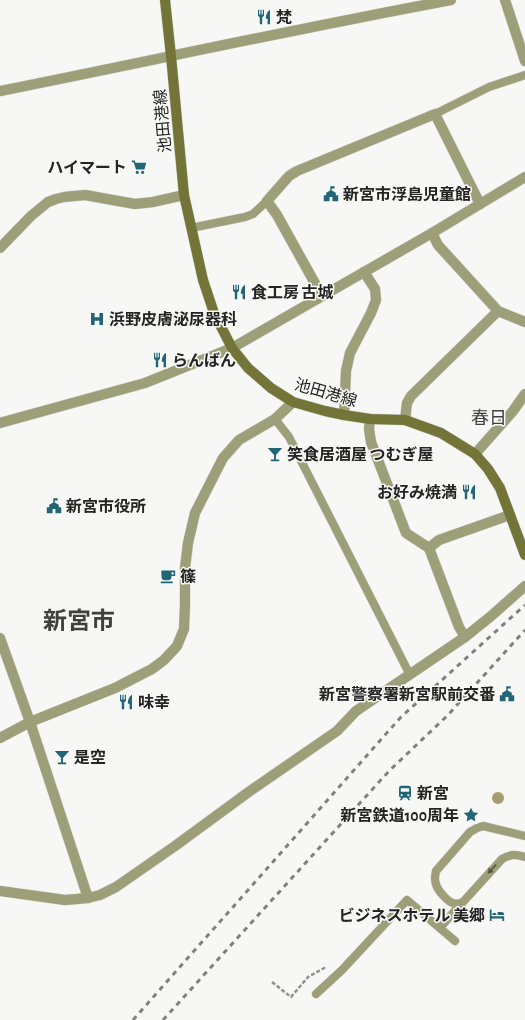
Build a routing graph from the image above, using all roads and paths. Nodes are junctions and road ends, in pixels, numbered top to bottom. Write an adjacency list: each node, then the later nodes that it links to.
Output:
1 (165, 0): 4 (main road, 池田港線)
2 (451, 0): 4 (street)
3 (505, 0): 5 (street)
4 (171, 56): 7 (street); 10 (main road, 池田港線)
5 (525, 61)
6 (525, 76): 8 (lane)
7 (0, 91)
8 (435, 114): 11 (street); 12 (street)
9 (525, 177): 12 (street)
10 (184, 195): 13 (main road, 池田港線); 15 (street)
11 (267, 201): 13 (lane); 17 (street)
12 (480, 204): 14 (street)
13 (191, 228): 20 (main road, 池田港線)
14 (432, 233): 16 (street); 18 (street)
15 (0, 248)
16 (364, 272): 17 (street); 24 (street)
17 (322, 296): 20 (street)
18 (498, 312): 19 (street); 27 (street)
19 (525, 322)
20 (232, 348): 22 (main road, 池田港線); 28 (street)
21 (525, 394): 23 (street)
22 (293, 402): 24 (main road, 池田港線); 25 (street)
23 (522, 406): 29 (street)
24 (344, 415): 26 (main road, 池田港線)
25 (276, 419): 36 (lane); 37 (street)
26 (370, 419): 27 (main road, 池田港線); 31 (street)
27 (405, 420): 29 (main road, 池田港線)
28 (0, 423)
29 (475, 454): 30 (main road, 池田港線)
30 (510, 515): 31 (street); 32 (main road, 池田港線)
31 (429, 548): 34 (street)
32 (525, 555)
33 (525, 586): 34 (street)
34 (465, 637): 36 (street)
35 (0, 638): 37 (street)
36 (410, 675): 42 (street)
37 (30, 722): 38 (street); 42 (street)
38 (0, 738)
39 (525, 836): 43 (lane)
40 (525, 857): 43 (lane, one-way to 43)
41 (0, 891): 42 (street)
42 (88, 898)
43 (459, 904): 44 (lane)
44 (440, 928): 45 (lane); 46 (lane)
45 (455, 941)
46 (342, 970): 47 (path); 48 (lane)
47 (272, 982)
48 (316, 994)

